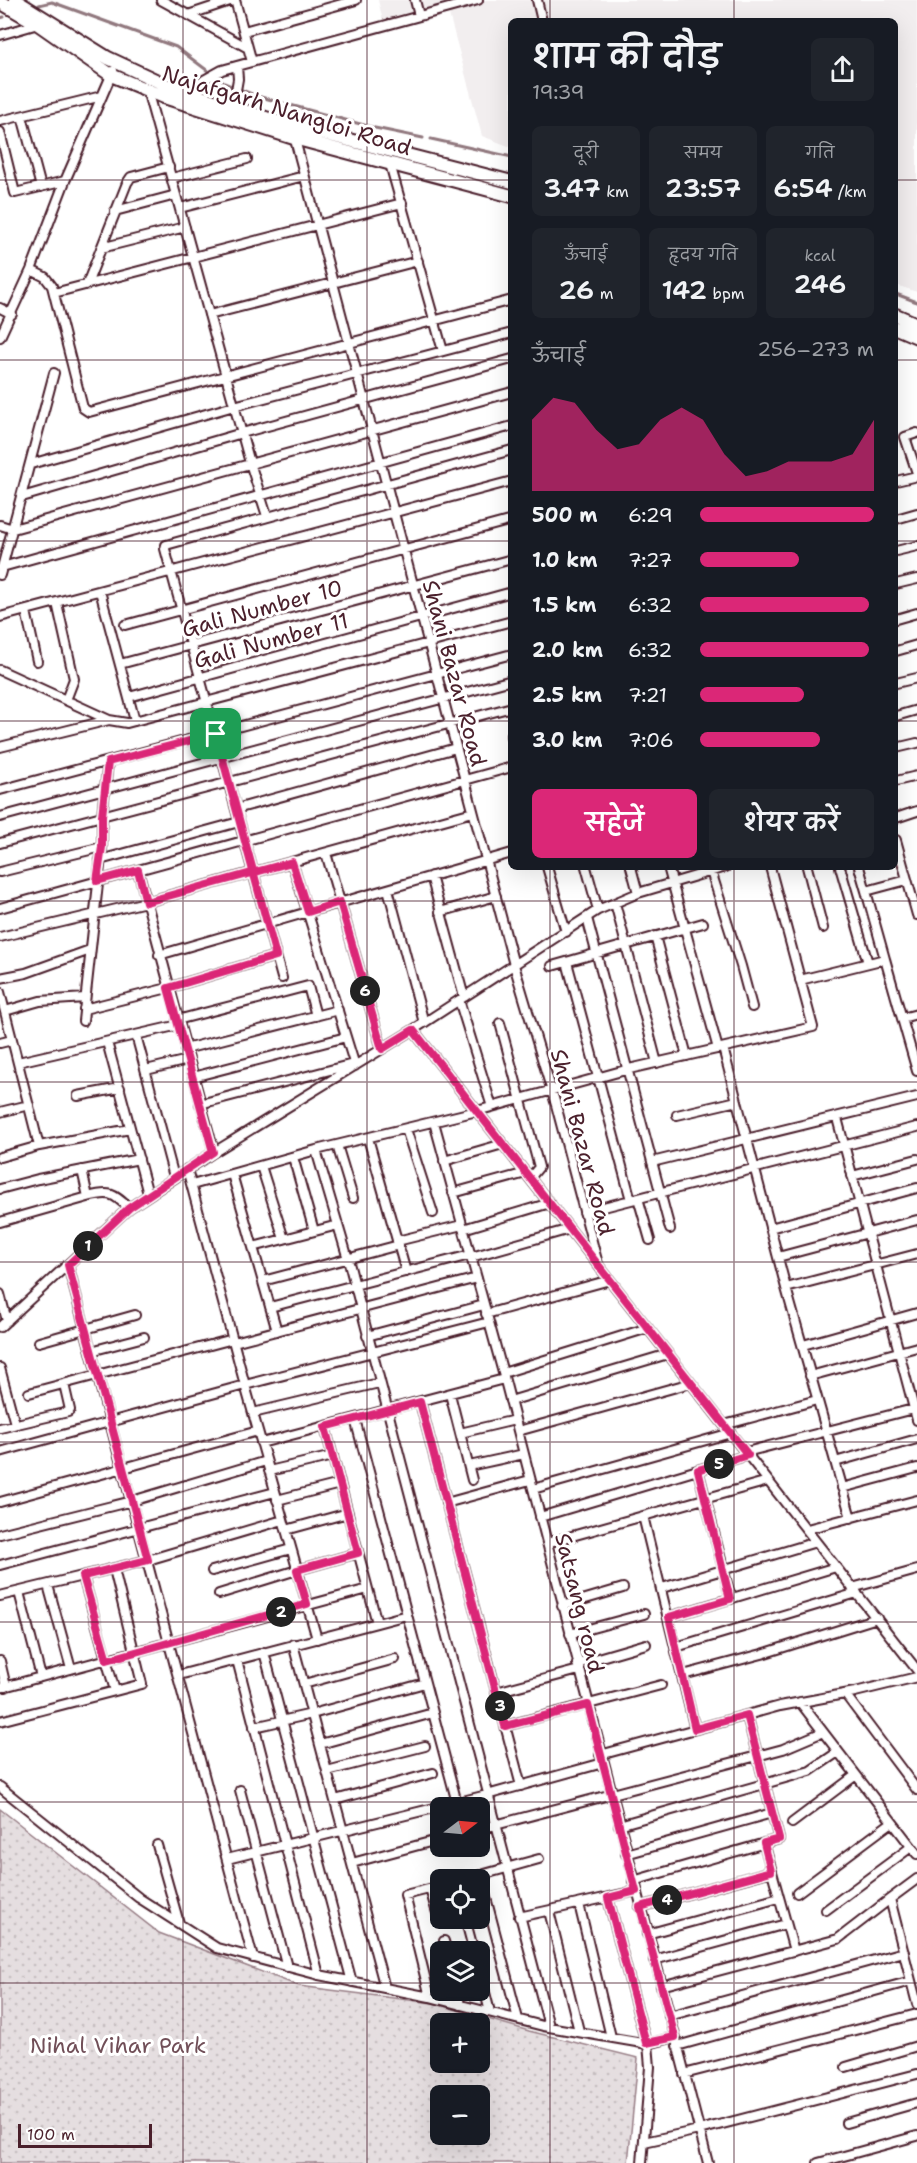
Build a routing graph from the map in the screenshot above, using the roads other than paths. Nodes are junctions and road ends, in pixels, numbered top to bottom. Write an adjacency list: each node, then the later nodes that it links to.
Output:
1 (15, 0): 17 (main road)
2 (161, 0): 9 (street)
3 (234, 0): 9 (street); 13 (street)
4 (356, 0): 13 (street)
5 (415, 0): 10 (street)
6 (478, 0): 10 (street)
7 (537, 0): 11 (street)
8 (0, 2): 12 (main road, Najafgarh Nangloi Road)
9 (188, 15): 15 (street)
10 (419, 16): 16 (street)
11 (541, 18)
12 (38, 24): 14 (street); 19 (main road, Najafgarh Nangloi Road)
13 (244, 31): 15 (street)
14 (0, 34)
15 (248, 48): 16 (street)
16 (252, 62): 18 (street)
17 (117, 63): 19 (street); 21 (main road)
18 (237, 66): 21 (street); 23 (street)
19 (111, 75): 20 (main road, Najafgarh Nangloi Road); 22 (street)
20 (147, 90): 28 (main road, Najafgarh Nangloi Road); 31 (street)
21 (192, 94): 23 (main road)
22 (102, 96): 24 (street); 34 (street)
23 (234, 101): 26 (main road)
24 (22, 116): 25 (street); 36 (street)
25 (0, 121)
26 (292, 125): 28 (street, Shani Bazar Road); 35 (main road)
27 (0, 132): 36 (street)
28 (294, 138): 30 (main road, Najafgarh Nangloi Road); 32 (street, Shani Bazar Road)
29 (247, 159): 33 (street)
30 (390, 164): 38 (main road, Najafgarh Nangloi Road); 39 (street)
31 (169, 166): 33 (street); 41 (street)
32 (304, 176): 40 (street); 42 (street, Shani Bazar Road)
33 (172, 178): 37 (street)
34 (65, 181): 36 (street); 47 (street)
35 (508, 181)
36 (41, 187)
37 (176, 195): 40 (street); 41 (street)
38 (508, 195)
39 (402, 203): 42 (street); 46 (street)
40 (180, 208): 43 (street)
41 (115, 211): 44 (street)
42 (317, 224): 45 (street); 49 (street, Shani Bazar Road)
43 (185, 227): 44 (street); 45 (street)
44 (101, 248): 48 (street)
45 (193, 256): 48 (street); 54 (street)
46 (418, 261): 49 (street); 56 (street)
47 (31, 270): 50 (street); 53 (street)
48 (87, 284): 50 (street)
49 (333, 284): 54 (street); 62 (street, Shani Bazar Road)
50 (54, 293): 67 (street)
51 (508, 301): 56 (street)
52 (0, 308): 53 (street)
53 (12, 314): 60 (street)
54 (209, 315): 67 (street)
55 (898, 316): 57 (main road)
56 (435, 320): 62 (street); 63 (street)
57 (917, 324)
58 (898, 329): 61 (main road)
59 (508, 334): 63 (street)
60 (0, 337)
61 (917, 337)
62 (348, 343): 66 (street, Shani Bazar Road); 67 (street)
63 (443, 351): 66 (street)
64 (508, 360): 69 (street)
65 (54, 373): 77 (street)
66 (357, 375): 69 (street, Shani Bazar Road); 70 (street)
67 (226, 376): 70 (street)
68 (508, 393): 72 (street)
69 (363, 399): 72 (street, Shani Bazar Road); 73 (street)
70 (234, 406): 73 (street); 77 (street)
71 (508, 427): 76 (street)
72 (372, 430): 76 (street, Shani Bazar Road); 78 (street)
73 (242, 433): 78 (street); 84 (street)
74 (917, 433): 79 (street)
75 (508, 451): 82 (street)
76 (380, 462): 82 (street, Shani Bazar Road); 83 (street)
77 (31, 464): 84 (street)
78 (250, 464): 83 (street); 91 (street)
79 (917, 470): 80 (street)
80 (898, 480)
81 (508, 482): 85 (street)
82 (386, 484): 85 (street, Shani Bazar Road); 87 (street)
83 (260, 496): 87 (street); 96 (street)
84 (22, 497): 91 (street)
85 (394, 513): 93 (street, Shani Bazar Road); 97 (street)
86 (917, 513): 88 (street)
87 (267, 516): 97 (street)
88 (898, 518)
89 (508, 521): 93 (street)
90 (0, 525): 91 (street)
91 (13, 529): 96 (street)
92 (917, 546): 94 (street)
93 (404, 550): 100 (street, Shani Bazar Road); 104 (street)
94 (898, 551)
95 (508, 560): 100 (street, Gali Number 10)
96 (1, 571)
97 (172, 572): 101 (street); 104 (street)
98 (917, 579): 99 (street)
99 (898, 584)
100 (413, 586): 107 (street, Shani Bazar Road); 112 (street, Gali Number 10)
101 (100, 591): 103 (street); 118 (street)
102 (508, 593): 107 (street, Gali Number 11)
103 (57, 603): 105 (street); 127 (street)
104 (182, 608): 111 (street); 112 (street)
105 (26, 610): 108 (street); 117 (street)
106 (917, 613): 109 (street)
107 (422, 616): 113 (street, Shani Bazar Road); 121 (street, Gali Number 11)
108 (0, 617)
109 (898, 618)
110 (508, 622): 113 (street)
111 (125, 625)
112 (192, 645): 118 (street, Gali Number 10); 121 (street)
113 (429, 645): 120 (street, Shani Bazar Road); 128 (street)
114 (917, 645): 115 (street)
115 (898, 650)
116 (508, 655): 120 (street)
117 (37, 661)
118 (120, 664): 125 (street)
119 (0, 670): 127 (street)
120 (436, 674): 126 (street, Shani Bazar Road); 135 (street)
121 (200, 678): 125 (street, Gali Number 11); 128 (street)
122 (917, 678): 124 (street)
123 (508, 681): 126 (street)
124 (898, 683)
125 (129, 697): 133 (street)
126 (444, 699): 134 (street, Shani Bazar Road); 140 (street)
127 (66, 700): 132 (street)
128 (207, 703): 133 (street); 135 (street)
129 (508, 708): 134 (street)
130 (917, 711): 131 (street)
131 (898, 716)
132 (109, 720): 133 (street); 137 (street)
133 (135, 721)
134 (450, 723): 138 (street, Shani Bazar Road); 146 (street)
135 (216, 734): 140 (street); 141 (street)
136 (917, 743): 139 (street)
137 (0, 747)
138 (456, 748): 144 (street, Shani Bazar Road); 149 (street)
139 (898, 748)
140 (222, 759): 146 (street); 148 (street)
141 (108, 762): 147 (street); 148 (street)
142 (508, 767): 144 (street)
143 (917, 776): 145 (street)
144 (465, 780): 150 (street, Shani Bazar Road); 156 (street)
145 (898, 781)
146 (229, 782): 149 (street); 152 (street)
147 (0, 790)
148 (105, 790): 152 (street); 153 (street)
149 (236, 809): 155 (street)
150 (473, 812): 160 (street); 163 (street, Shani Bazar Road)
151 (916, 814): 154 (street)
152 (102, 816): 157 (street); 158 (street)
153 (0, 817)
154 (898, 818)
155 (239, 822): 156 (street); 162 (street)
156 (245, 842): 165 (street); 177 (street)
157 (0, 843)
158 (102, 847): 162 (street); 176 (street)
159 (898, 847): 179 (street)
160 (326, 853): 164 (street); 187 (street)
161 (508, 854): 163 (street)
162 (100, 860): 180 (street)
163 (486, 860): 178 (street); 185 (street, Shani Bazar Road)
164 (292, 862): 177 (street); 191 (street)
165 (138, 870): 180 (street); 186 (street)
166 (549, 870): 200 (street)
167 (587, 870): 190 (street)
168 (632, 870): 184 (street)
169 (669, 870): 181 (street)
170 (707, 870): 181 (street)
171 (710, 870): 220 (street)
172 (771, 870): 215 (street)
173 (808, 870): 199 (street)
174 (841, 870): 210 (street)
175 (860, 870): 183 (street)
176 (0, 872)
177 (253, 873): 186 (street); 197 (street)
178 (430, 876): 182 (street); 192 (street)
179 (907, 880): 183 (street); 194 (street)
180 (97, 881): 189 (street); 193 (street)
181 (672, 882): 184 (street); 198 (street)
182 (387, 889): 187 (street); 229 (street)
183 (866, 891): 208 (street)
184 (638, 893): 188 (street)
185 (496, 896): 192 (street); 211 (street, Shani Bazar Road)
186 (146, 902): 193 (street); 206 (street)
187 (340, 902): 191 (street); 240 (street)
188 (615, 903): 190 (street); 203 (street)
189 (0, 908)
190 (598, 910): 195 (street)
191 (308, 912): 197 (street); 223 (street)
192 (440, 912): 219 (street)
193 (94, 914): 202 (street); 204 (street)
194 (917, 915)
195 (587, 918): 200 (street); 205 (street)
196 (703, 923): 198 (street)
197 (267, 924): 206 (street); 207 (street)
198 (685, 927): 201 (street); 238 (street)
199 (823, 928)
200 (566, 932): 211 (street)
201 (655, 936): 203 (street); 241 (street)
202 (0, 937)
203 (628, 944): 205 (street); 244 (street)
204 (90, 950): 213 (street); 218 (street)
205 (597, 953): 209 (street); 246 (street)
206 (159, 955): 216 (street)
207 (276, 956): 214 (street); 216 (street)
208 (885, 959): 210 (street); 226 (street)
209 (567, 962): 212 (street); 250 (street)
210 (868, 963): 215 (street)
211 (514, 965): 219 (street); 252 (street, Shani Bazar Road)
212 (552, 966)
213 (0, 978)
214 (282, 978)
215 (800, 980): 238 (street)
216 (168, 988): 221 (street); 228 (street)
217 (0, 992): 222 (street)
218 (85, 998): 221 (street); 222 (street)
219 (462, 999): 229 (street); 259 (street)
220 (752, 1007)
221 (84, 1009): 227 (street)
222 (5, 1011): 234 (street)
223 (338, 1011): 225 (street); 233 (street)
224 (917, 1014): 226 (street)
225 (316, 1016): 228 (street); 239 (street)
226 (902, 1018): 235 (street)
227 (83, 1021)
228 (178, 1023): 232 (street); 239 (street)
229 (424, 1023): 231 (street)
230 (500, 1023): 255 (street)
231 (413, 1030): 240 (street); 261 (street)
232 (136, 1035): 236 (street); 248 (street)
233 (346, 1037): 245 (street); 249 (street)
234 (12, 1040): 237 (street); 243 (street)
235 (913, 1040): 247 (street)
236 (107, 1042): 243 (street); 251 (street)
237 (0, 1043)
238 (720, 1048): 241 (street); 256 (street)
239 (185, 1049): 242 (street)
240 (382, 1049): 245 (street)
241 (687, 1056): 244 (street)
242 (188, 1060): 248 (street); 249 (street)
243 (18, 1062): 258 (street)
244 (657, 1063): 246 (street)
245 (354, 1065): 257 (street); 275 (street)
246 (628, 1069): 250 (street); 281 (street)
247 (917, 1069)
248 (146, 1071): 289 (street)
249 (193, 1077): 257 (street)
250 (598, 1078): 252 (street); 298 (street)
251 (120, 1088): 253 (street); 266 (street)
252 (551, 1090): 255 (street); 302 (street, Shani Bazar Road)
253 (78, 1096)
254 (917, 1097): 263 (street)
255 (521, 1099): 259 (street); 287 (street)
256 (736, 1101): 262 (street); 269 (street)
257 (200, 1104): 275 (street)
258 (29, 1105): 260 (street); 272 (street)
259 (492, 1107): 261 (street)
260 (0, 1112)
261 (477, 1112): 264 (street); 270 (street)
262 (677, 1115)
263 (837, 1118): 269 (street); 273 (street)
264 (434, 1122): 267 (street); 280 (street, Satsang road)
265 (917, 1127): 273 (street)
266 (130, 1129): 272 (street); 278 (street)
267 (406, 1129): 268 (street); 303 (street)
268 (368, 1138): 271 (street); 315 (street)
269 (747, 1140): 281 (street); 284 (street)
270 (503, 1144): 280 (street); 287 (street)
271 (337, 1145): 274 (street); 297 (street)
272 (39, 1146): 276 (street)
273 (844, 1146): 284 (street); 288 (street)
274 (316, 1150): 277 (street); 306 (street)
275 (213, 1152): 283 (street)
276 (0, 1157)
277 (293, 1157): 282 (street); 311 (street)
278 (138, 1159): 285 (street); 295 (street)
279 (917, 1159): 288 (street)
280 (444, 1161): 293 (street, Satsang road)
281 (652, 1162): 294 (street)
282 (261, 1166): 286 (street); 313 (street)
283 (187, 1169): 289 (street); 290 (street)
284 (754, 1169): 294 (street); 308 (street)
285 (82, 1170): 292 (street); 296 (street)
286 (232, 1174): 290 (street); 316 (street)
287 (528, 1176): 293 (street); 299 (street)
288 (852, 1176): 300 (street)
289 (174, 1178): 295 (street)
290 (192, 1185): 345 (street)
291 (917, 1188): 300 (street)
292 (0, 1189)
293 (453, 1193): 307 (street, Satsang road)
294 (660, 1193): 298 (street); 310 (street)
295 (148, 1194): 301 (street)
296 (88, 1197): 301 (street); 305 (street)
297 (353, 1198)
298 (635, 1199): 302 (street); 314 (street)
299 (550, 1203): 307 (street); 309 (street)
300 (860, 1204): 308 (street); 312 (street)
301 (129, 1208): 322 (street)
302 (584, 1212): 321 (street, Shani Bazar Road)
303 (433, 1213)
304 (917, 1220): 312 (street)
305 (0, 1222)
306 (338, 1225): 311 (street); 320 (street)
307 (463, 1227): 315 (street); 318 (street, Satsang road)
308 (770, 1228): 319 (street)
309 (570, 1229): 318 (street); 321 (street)
310 (670, 1229)
311 (314, 1231): 313 (street)
312 (867, 1234): 319 (street); 323 (street)
313 (284, 1239): 316 (street)
314 (650, 1240)
315 (398, 1243): 320 (street); 324 (street)
316 (253, 1247): 327 (street)
317 (917, 1254): 323 (street)
318 (471, 1256): 324 (street); 325 (street, Satsang road)
319 (778, 1257): 329 (street)
320 (348, 1260): 327 (street); 328 (street)
321 (598, 1264): 326 (street)
322 (68, 1265): 338 (street); 341 (street)
323 (876, 1265): 329 (street); 337 (street)
324 (406, 1272): 328 (street)
325 (477, 1278): 331 (street, Satsang road); 333 (street)
326 (610, 1280): 336 (street); 340 (street)
327 (263, 1281): 332 (street)
328 (354, 1286): 332 (street); 333 (street)
329 (786, 1288): 347 (street)
330 (0, 1298): 338 (street)
331 (484, 1305): 336 (street, Satsang road); 343 (street)
332 (270, 1307): 342 (street)
333 (360, 1310): 342 (street); 343 (street)
334 (917, 1313): 337 (street)
335 (135, 1315): 341 (street)
336 (488, 1318): 351 (street); 355 (street, Satsang road)
337 (890, 1320): 347 (street); 350 (street)
338 (7, 1321): 339 (street)
339 (0, 1327)
340 (648, 1328): 352 (street); 355 (street)
341 (85, 1329): 346 (street); 349 (street)
342 (277, 1331): 345 (street)
343 (367, 1336): 351 (street)
344 (144, 1337): 349 (street)
345 (233, 1340): 354 (street); 360 (street)
346 (39, 1342)
347 (803, 1345): 356 (street)
348 (917, 1347): 350 (street)
349 (91, 1351): 354 (street)
350 (899, 1351): 356 (street); 366 (street)
351 (371, 1353): 357 (street); 360 (street)
352 (668, 1354): 358 (street); 364 (street)
353 (0, 1368): 373 (street)
354 (98, 1375): 359 (street); 372 (street)
355 (504, 1376): 362 (street); 364 (street, Satsang road)
356 (810, 1376): 363 (street)
357 (379, 1383): 367 (street); 368 (street)
358 (691, 1383): 374 (street); 379 (street)
359 (64, 1384): 361 (street); 373 (street)
360 (245, 1385): 368 (street); 372 (street)
361 (29, 1394)
362 (450, 1394): 365 (street); 380 (street)
363 (817, 1400): 374 (street); 377 (street)
364 (510, 1401): 370 (street, Satsang road)
365 (420, 1402): 367 (street); 406 (street)
366 (915, 1408): 371 (street); 377 (street)
367 (386, 1411): 369 (street); 495 (street)
368 (253, 1413): 378 (street)
369 (355, 1419): 375 (street); 441 (street)
370 (515, 1420): 379 (street, Satsang road); 380 (street)
371 (917, 1420)
372 (111, 1423): 384 (street); 391 (street)
373 (15, 1424): 376 (street)
374 (724, 1425): 381 (street)
375 (325, 1427): 383 (street); 387 (street)
376 (0, 1428)
377 (826, 1430): 386 (street); 389 (street)
378 (258, 1431): 383 (street); 391 (street)
379 (518, 1431): 385 (street, Satsang road)
380 (460, 1433): 390 (street)
381 (730, 1433): 386 (street); 400 (street)
382 (917, 1439): 389 (street)
383 (261, 1443): 388 (street)
384 (0, 1452)
385 (524, 1454): 390 (street); 396 (street, Satsang road)
386 (747, 1454): 393 (street); 397 (street)
387 (333, 1456): 394 (street); 398 (street)
388 (266, 1461): 394 (street); 404 (street)
389 (835, 1462): 399 (street)
390 (469, 1466): 395 (street)
391 (123, 1468): 404 (street); 405 (street)
392 (917, 1468): 399 (street)
393 (698, 1470): 402 (street); 409 (street)
394 (269, 1471): 401 (street)
395 (472, 1480)
396 (530, 1480): 400 (street, Satsang road); 406 (street)
397 (768, 1480): 402 (street); 414 (street)
398 (340, 1484): 401 (street); 407 (street)
399 (842, 1488): 410 (street)
400 (532, 1489): 409 (street, Satsang road)
401 (276, 1496): 411 (street); 412 (street)
402 (706, 1498): 408 (street); 424 (street)
403 (917, 1500): 410 (street)
404 (132, 1501): 412 (street); 415 (street)
405 (0, 1502)
406 (446, 1503): 469 (street)
407 (348, 1513): 413 (street); 419 (street)
408 (643, 1516): 417 (street); 431 (street)
409 (540, 1517): 417 (street, Satsang road)
410 (851, 1518): 414 (street)
411 (283, 1520): 413 (street); 420 (street)
412 (140, 1529): 420 (street); 421 (street)
413 (286, 1530): 418 (street)
414 (807, 1530): 416 (street)
415 (0, 1534)
416 (816, 1542): 422 (street); 424 (street)
417 (546, 1543): 439 (street, Satsang road)
418 (291, 1549): 425 (street); 427 (street)
419 (358, 1553): 425 (street); 432 (street)
420 (148, 1560): 423 (street); 447 (street)
421 (0, 1565)
422 (836, 1567): 433 (street); 437 (street)
423 (114, 1569): 428 (street); 452 (street)
424 (724, 1569): 431 (street); 437 (street)
425 (297, 1570): 435 (street); 438 (street)
426 (917, 1570): 433 (street)
427 (212, 1571)
428 (83, 1576): 429 (street); 454 (street)
429 (48, 1585): 434 (street); 458 (street)
430 (623, 1588): 439 (street)
431 (662, 1588): 442 (street)
432 (368, 1589): 438 (street); 444 (street)
433 (854, 1590): 443 (street); 450 (street)
434 (19, 1592): 436 (street); 462 (street)
435 (219, 1594)
436 (0, 1596)
437 (730, 1599): 442 (street)
438 (307, 1604): 446 (street); 447 (street)
439 (562, 1606): 445 (street, Satsang road)
440 (644, 1614): 445 (street)
441 (407, 1615): 444 (street); 464 (street)
442 (669, 1617): 450 (street)
443 (877, 1618): 459 (street); 461 (street)
444 (376, 1623): 446 (street)
445 (570, 1634): 457 (street, Satsang road)
446 (317, 1639): 448 (street)
447 (170, 1643): 452 (street); 460 (street)
448 (293, 1644): 451 (street); 465 (street)
449 (646, 1644): 457 (street)
450 (676, 1647): 461 (street)
451 (264, 1652): 455 (street); 477 (street)
452 (134, 1653): 454 (street); 468 (street)
453 (395, 1659): 465 (street)
454 (107, 1660): 458 (street); 468 (street)
455 (237, 1660): 460 (street); 479 (street)
456 (0, 1661): 467 (street)
457 (578, 1667): 469 (street); 472 (street, Satsang road)
458 (71, 1669): 462 (street)
459 (917, 1670)
460 (179, 1675): 517 (street)
461 (683, 1675): 480 (street)
462 (42, 1677): 467 (street)
463 (917, 1677): 470 (street)
464 (425, 1683): 473 (street); 474 (street)
465 (304, 1684): 474 (street)
466 (661, 1685): 472 (street)
467 (3, 1687)
468 (115, 1691): 476 (street)
469 (496, 1692): 478 (street)
470 (845, 1694): 471 (street); 494 (street)
471 (800, 1702): 475 (street); 481 (street)
472 (588, 1705): 478 (street); 486 (street, Satsang road)
473 (433, 1713): 482 (street); 497 (street)
474 (312, 1714): 477 (street); 482 (street)
475 (747, 1715): 480 (street); 485 (street)
476 (0, 1721)
477 (283, 1721): 479 (street); 508 (street)
478 (505, 1726): 491 (street)
479 (254, 1727): 512 (street)
480 (695, 1729): 486 (street)
481 (823, 1732): 484 (street); 485 (street)
482 (320, 1743): 487 (street)
483 (425, 1746): 487 (street)
484 (838, 1752): 489 (street); 490 (street)
485 (757, 1756): 490 (street); 496 (street)
486 (601, 1759): 491 (street); 496 (street, Satsang road)
487 (327, 1771): 499 (street)
488 (433, 1773): 499 (street)
489 (856, 1775): 502 (street); 503 (street)
490 (765, 1784): 501 (street); 505 (street)
491 (521, 1786): 495 (street)
492 (0, 1787): 537 (street)
493 (240, 1790): 514 (street)
494 (917, 1790)
495 (487, 1795): 498 (street); 504 (street)
496 (611, 1796): 504 (street); 505 (street, Satsang road)
497 (455, 1797)
498 (480, 1797)
499 (335, 1800): 507 (street)
500 (430, 1810): 507 (street)
501 (772, 1813): 510 (street); 515 (street)
502 (892, 1822): 513 (street); 527 (street)
503 (792, 1823)
504 (495, 1824): 506 (street); 520 (street)
505 (619, 1825): 515 (street, Satsang road)
506 (490, 1826)
507 (344, 1831): 508 (street); 519 (street)
508 (315, 1839): 512 (street); 547 (street)
509 (430, 1842): 519 (street)
510 (764, 1843): 521 (street); 524 (street)
511 (157, 1845): 537 (street)
512 (285, 1846): 514 (street); 545 (street)
513 (911, 1847): 516 (street); 533 (street)
514 (255, 1853): 517 (street); 544 (street)
515 (626, 1854): 524 (street, Satsang road)
516 (917, 1854)
517 (227, 1859): 542 (street)
518 (538, 1859): 520 (street)
519 (352, 1863): 549 (street)
520 (506, 1867): 522 (street); 536 (street)
521 (771, 1871): 529 (street); 532 (street)
522 (490, 1872)
523 (917, 1879): 530 (street)
524 (633, 1881): 526 (street, Satsang road)
525 (430, 1889): 550 (street)
526 (636, 1891): 528 (street); 532 (street, Satsang road)
527 (797, 1893)
528 (608, 1898): 531 (street); 564 (street)
529 (779, 1898): 538 (street); 539 (street)
530 (890, 1899): 540 (street); 541 (street)
531 (579, 1904): 534 (street); 562 (street)
532 (640, 1907): 539 (street, Satsang road)
533 (826, 1910)
534 (549, 1911): 536 (street); 561 (street)
535 (490, 1913): 559 (street)
536 (519, 1917): 560 (street)
537 (179, 1923): 542 (street)
538 (786, 1924): 540 (street); 543 (street)
539 (647, 1934): 543 (street, Satsang road)
540 (794, 1951): 548 (street)
541 (904, 1952): 546 (street); 558 (street)
542 (254, 1958): 544 (street)
543 (654, 1960): 548 (street, Satsang road)
544 (287, 1967): 545 (street)
545 (319, 1976): 547 (street)
546 (911, 1981): 554 (street); 563 (street)
547 (352, 1982): 549 (street)
548 (661, 1986): 558 (street, Satsang road)
549 (385, 1988): 550 (street)
550 (430, 1997)
551 (445, 2001): 555 (street)
552 (459, 2001): 555 (street)
553 (487, 2001): 556 (street)
554 (917, 2004)
555 (460, 2005): 556 (street)
556 (490, 2012): 559 (street)
557 (917, 2014): 567 (street)
558 (669, 2016): 563 (street, Satsang road)
559 (518, 2019): 560 (street)
560 (549, 2026): 561 (street)
561 (579, 2031): 562 (street)
562 (611, 2037): 564 (street)
563 (676, 2042): 564 (street); 567 (street, Satsang road)
564 (647, 2044): 573 (street)
565 (917, 2046): 566 (street)
566 (846, 2067)
567 (684, 2074): 571 (street, Satsang road)
568 (917, 2074): 571 (street)
569 (917, 2103): 570 (street)
570 (846, 2123)
571 (699, 2130): 573 (street); 575 (street, Satsang road)
572 (917, 2136): 576 (street)
573 (644, 2142): 574 (street)
574 (642, 2163)
575 (708, 2163)
576 (818, 2163)

